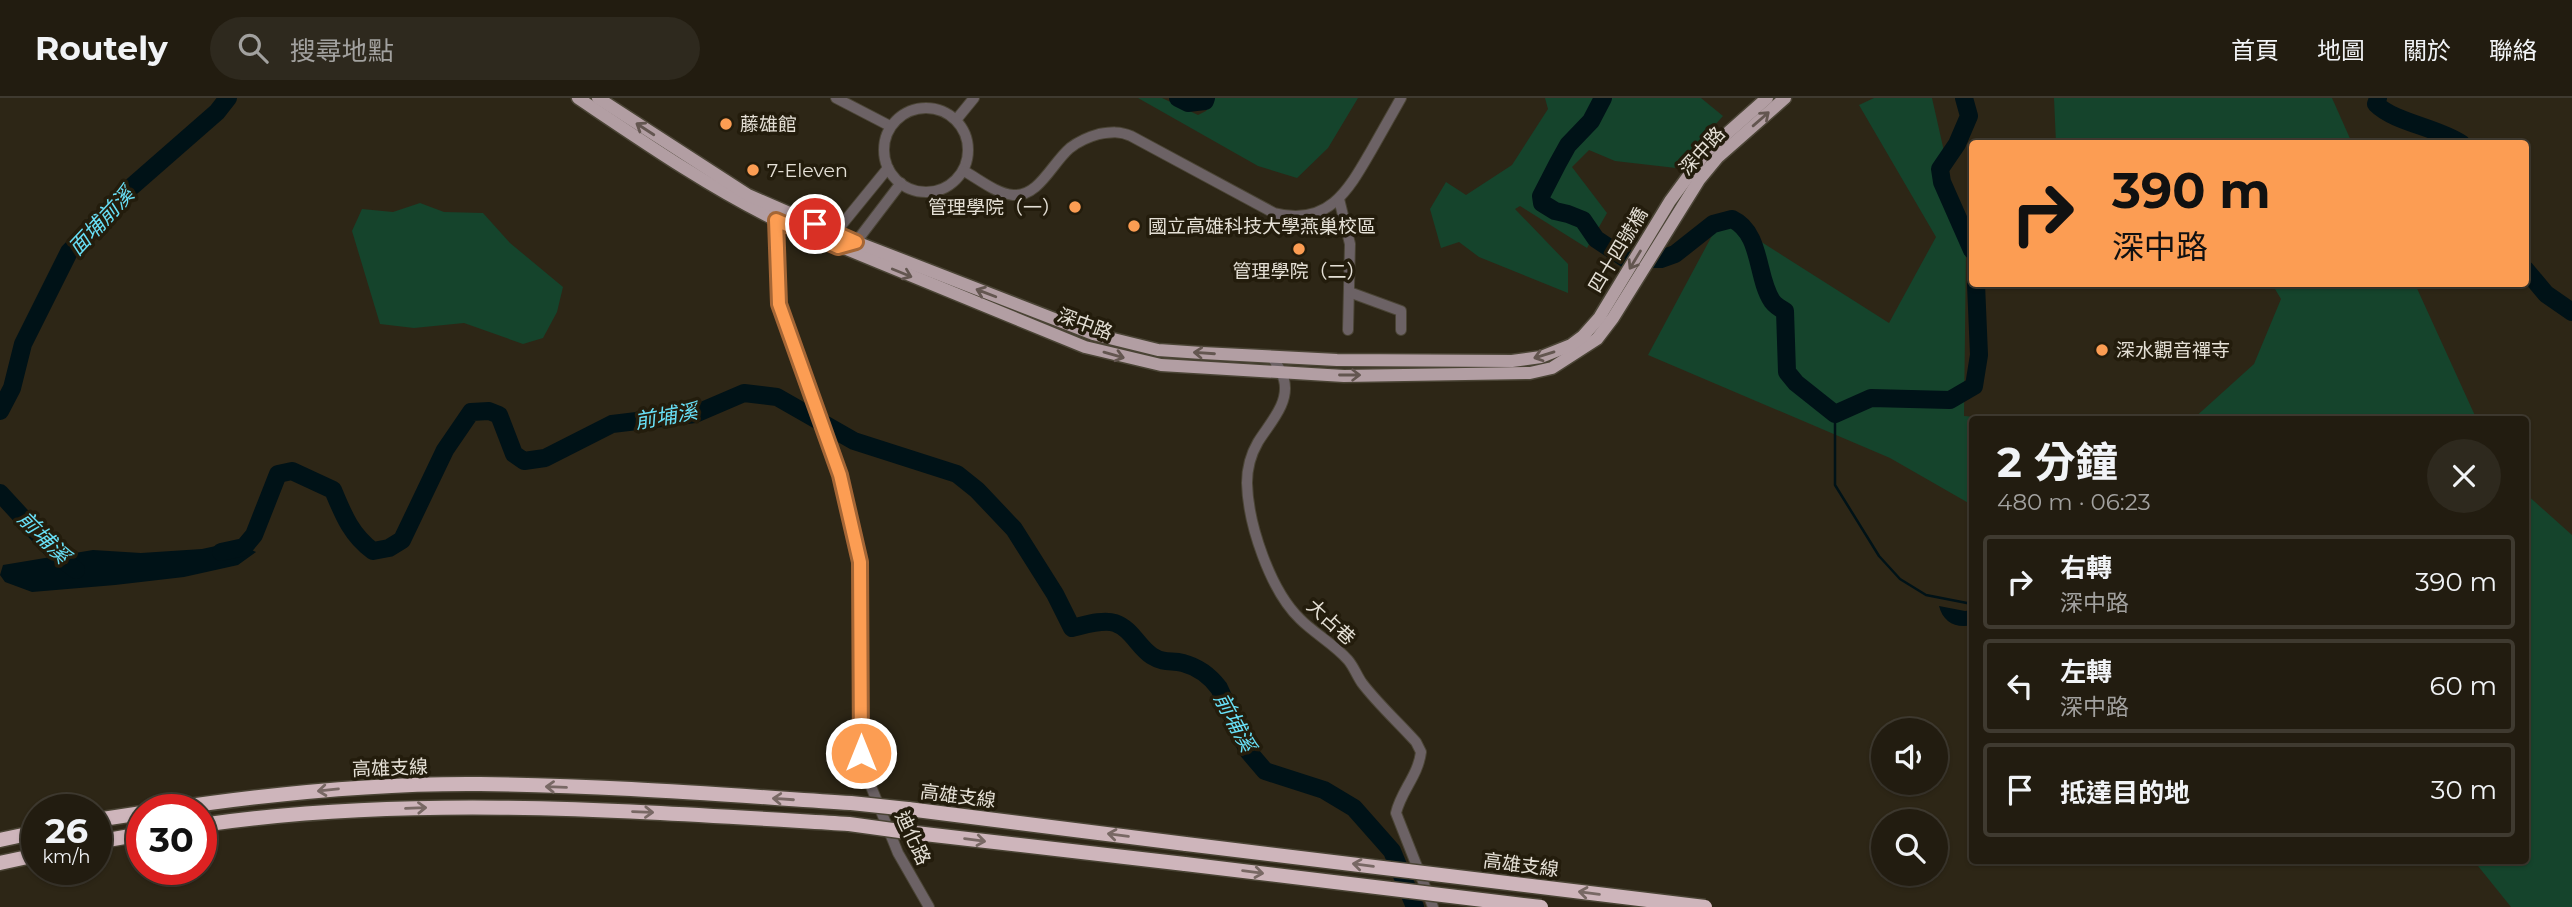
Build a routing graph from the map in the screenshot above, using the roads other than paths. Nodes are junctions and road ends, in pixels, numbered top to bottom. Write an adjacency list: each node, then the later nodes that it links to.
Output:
1 (578, 98): 15 (main road, 深中路)
2 (598, 98): 15 (main road, 深中路, one-way to 2)
3 (836, 98): 9 (street)
4 (974, 98): 8 (street)
5 (1401, 98): 13 (street)
6 (1767, 98): 14 (main road, 深中路)
7 (1785, 98): 14 (main road, 深中路, one-way to 7)
8 (956, 120): 9 (street); 11 (street)
9 (890, 126): 10 (street)
10 (888, 168): 12 (street); 16 (street)
11 (964, 171): 12 (street); 13 (street)
12 (901, 183): 17 (street)
13 (1339, 199): 19 (street)
14 (1676, 203): 20 (main road, 四十四號橋, one-way to 20); 21 (main road, 四十四號橋)
15 (778, 215): 16 (main road, 深中路); 18 (main road, 深中路); 32 (street, 迪化路)
16 (835, 233): 17 (main road, 深中路); 18 (street)
17 (856, 242): 18 (street); 24 (main road, 深中路, one-way to 17)
18 (838, 247): 25 (main road, 深中路, one-way to 25)
19 (1349, 292): 22 (street); 23 (street)
20 (1599, 318): 24 (main road, 深中路, one-way to 24)
21 (1613, 318): 25 (main road, 深中路, one-way to 21)
22 (1348, 330)
23 (1401, 330)
24 (1272, 357): 25 (street)
25 (1284, 378): 33 (street, 大占巷)
26 (217, 804): 35 (highway, 高雄支線, one-way to 26, bridge)
27 (217, 823): 34 (highway, 高雄支線, one-way to 34, bridge)
28 (21, 835): 29 (highway)
29 (0, 840)
30 (21, 858): 31 (highway)
31 (0, 863)
32 (929, 907)
33 (1433, 907)
34 (1541, 907)
35 (1705, 907)

